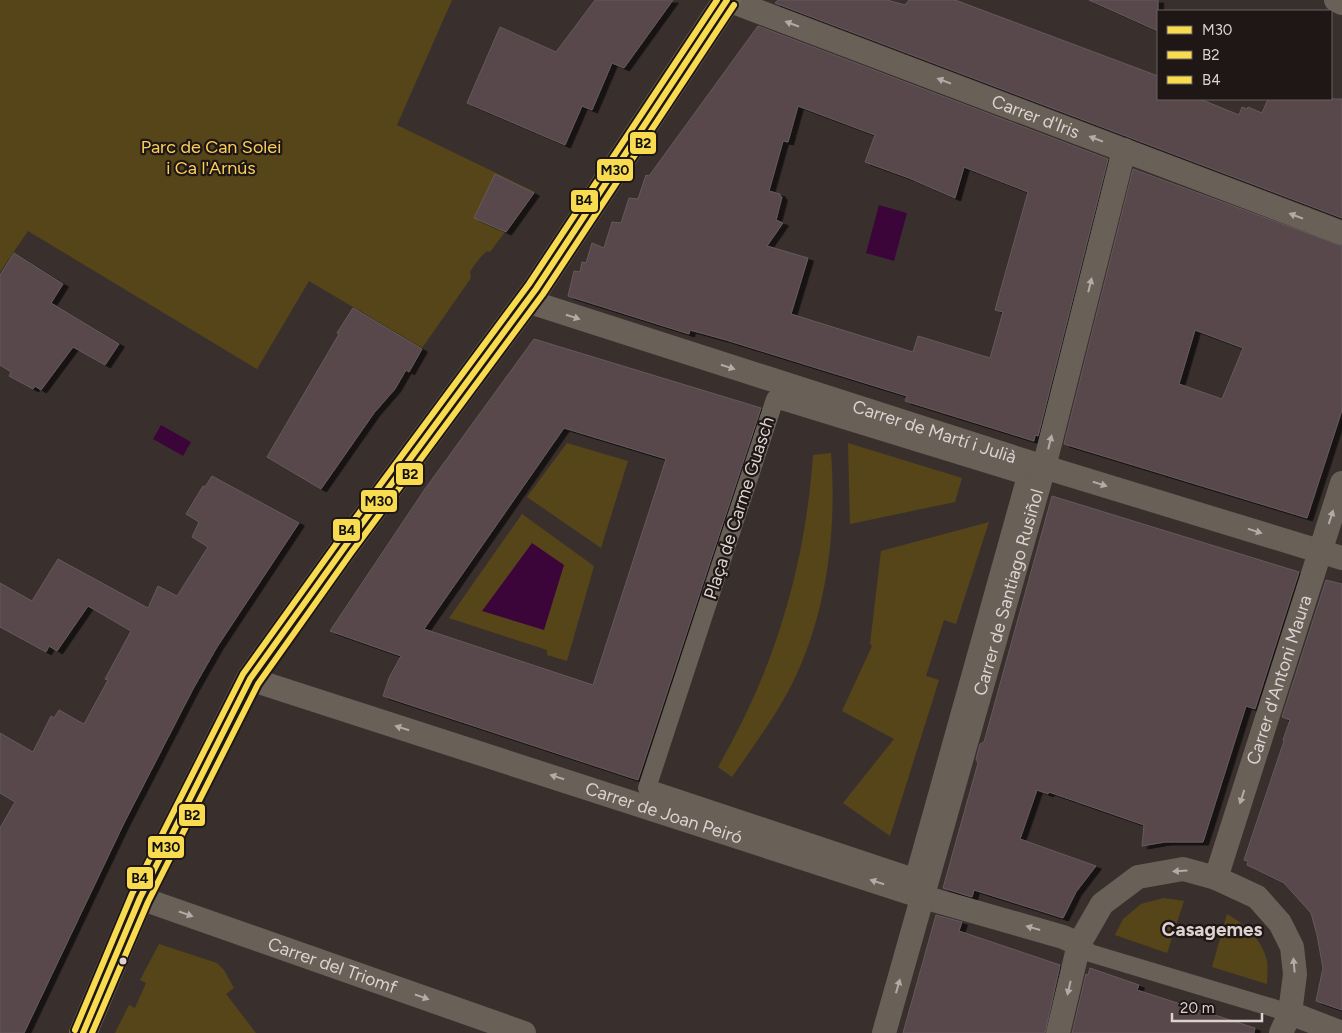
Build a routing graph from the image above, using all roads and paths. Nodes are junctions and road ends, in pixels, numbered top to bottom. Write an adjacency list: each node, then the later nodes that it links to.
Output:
1 (728, 0): 4 (street, Carrer d'Iris, one-way to 1); 6 (main road)
2 (1336, 0): 3 (street)
3 (1342, 3)
4 (1124, 150): 5 (street, Carrer d'Iris, one-way to 4); 7 (street, Carrer de Santiago Rusiñol, one-way to 4)
5 (1342, 233)
6 (527, 302): 7 (street, Carrer de Martí i Julià, one-way to 7); 10 (main road)
7 (1044, 467): 9 (street, Carrer de Martí i Julià, one-way to 9); 13 (street, Carrer de Santiago Rusiñol)
8 (1342, 483): 9 (street, Carrer d'Antoni Maura, one-way to 8)
9 (1331, 554): 12 (street, Carrer d'Antoni Maura, one-way to 12)
10 (250, 679): 13 (street, Carrer de Joan Peiró, one-way to 10); 14 (main road)
11 (647, 788): 11 (street, Plaça de Carme Guasch)
12 (1216, 878): 15 (street, one-way to 15); 16 (street, one-way to 12)
13 (923, 897): 15 (street, Carrer de Joan Peiró, one-way to 13); 19 (street, Carrer de Santiago Rusiñol, one-way to 13)
14 (140, 898): 17 (main road); 18 (street, Carrer del Triomf, one-way to 18)
15 (1079, 944): 16 (street); 20 (street, one-way to 20)
16 (1286, 1023): 21 (street)
17 (83, 1033)
18 (524, 1033)
19 (884, 1033)
20 (1058, 1033)
21 (1342, 1033)

